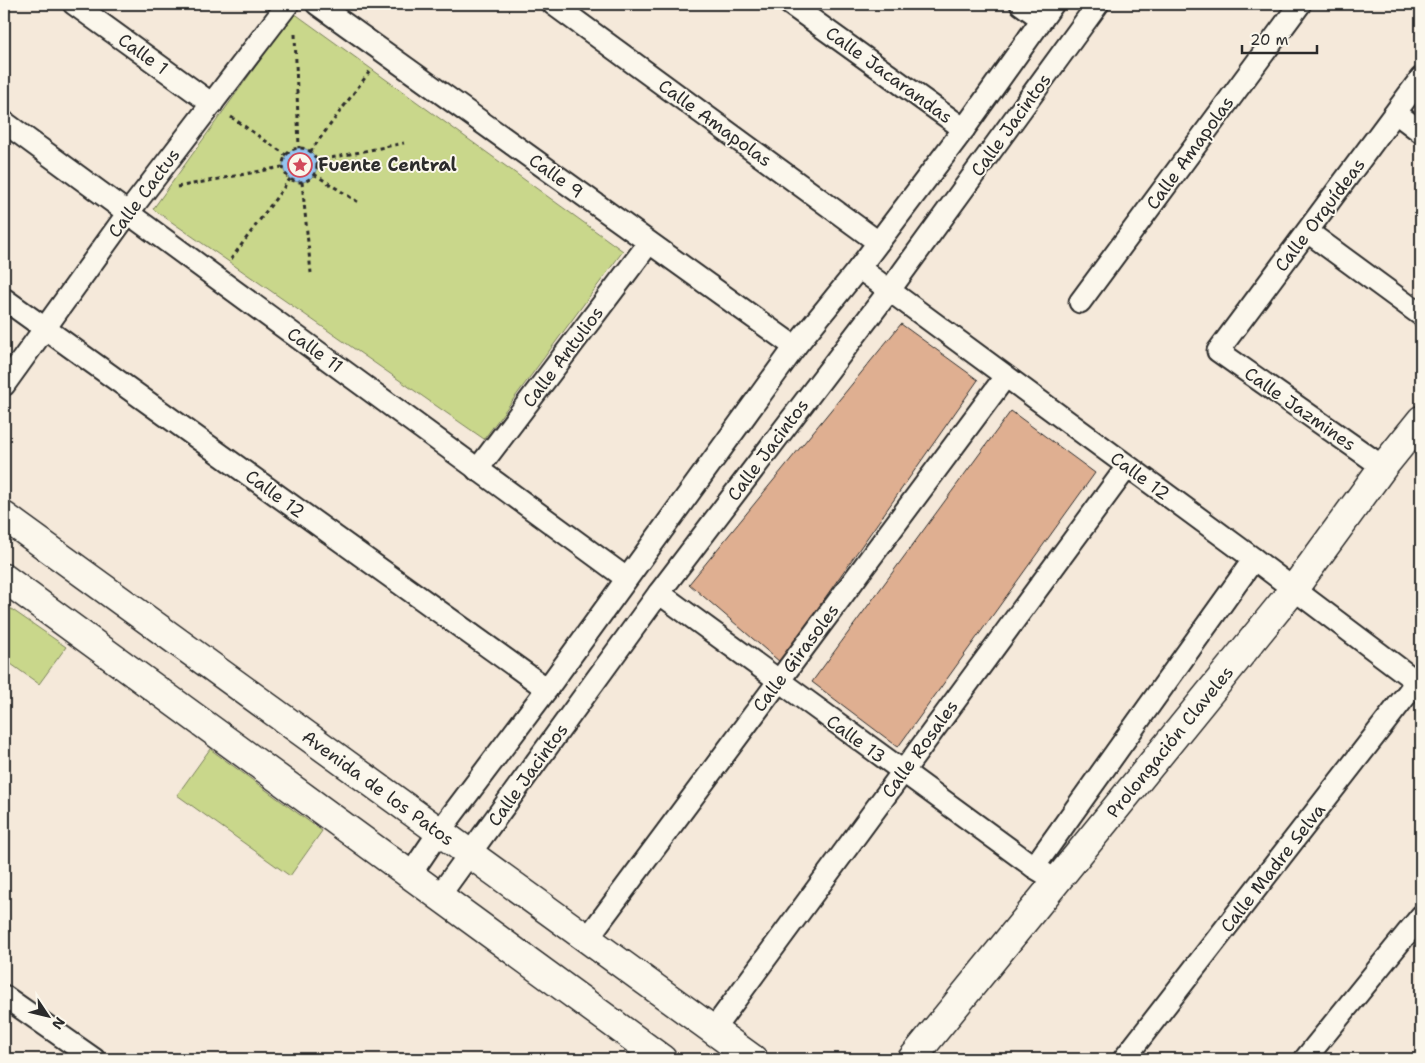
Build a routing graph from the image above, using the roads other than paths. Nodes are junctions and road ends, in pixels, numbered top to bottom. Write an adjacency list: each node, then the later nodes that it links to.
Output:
1 (74, 4): 11 (street, Calle 1)
2 (288, 4): 11 (street, Calle Cactus)
3 (317, 4): 19 (street, Calle 9)
4 (553, 4): 18 (street, Calle Amapolas)
5 (790, 4): 14 (street, Calle Jacarandas)
6 (1021, 4): 9 (street)
7 (1098, 4): 21 (street, Calle Jacintos)
8 (1300, 4): 23 (street, Calle Amapolas)
9 (1048, 12): 14 (street, Calle Jacintos)
10 (1421, 78): 12 (street, Calle Orquídeas)
11 (218, 108): 16 (street, Calle Cactus)
12 (1396, 113): 15 (street); 17 (street, Calle Orquídeas)
13 (4, 122): 16 (street, Calle 11)
14 (964, 129): 18 (street, Calle Jacintos)
15 (1421, 132)
16 (128, 213): 25 (street, Calle Cactus); 33 (street, Calle 11)
17 (1308, 232): 24 (street); 27 (street, Calle Orquídeas)
18 (878, 242): 20 (street, Calle Jacintos)
19 (649, 243): 26 (street, Calle 9); 33 (street, Calle Antulios)
20 (859, 268): 21 (street, Calle 12); 26 (street, Calle Jacintos)
21 (889, 291): 28 (street, Calle 12); 39 (street, Calle Jacintos)
22 (4, 299): 25 (street, Calle 12)
23 (1080, 302)
24 (1421, 315)
25 (44, 328): 29 (street, Calle Cactus); 42 (street, Calle 12)
26 (795, 347): 37 (street, Calle Jacintos)
27 (1218, 351): 32 (street, Calle Jazmines)
28 (1005, 377): 31 (street, Calle 12); 41 (street, Calle Girasoles)
29 (4, 385)
30 (1421, 420): 32 (street, Prolongación Claveles)
31 (1127, 467): 35 (street, Calle 12); 43 (street, Calle Rosales)
32 (1383, 467): 38 (street, Prolongación Claveles)
33 (477, 470): 37 (street, Calle 11)
34 (4, 516): 44 (street, Avenida de los Patos)
35 (1254, 559): 38 (street, Calle 12); 46 (street)
36 (4, 578): 47 (street)
37 (626, 578): 42 (street, Calle Jacintos)
38 (1293, 590): 40 (street, Calle 12); 48 (street, Prolongación Claveles)
39 (659, 593): 41 (street, Calle 13); 45 (street, Calle Jacintos)
40 (1420, 681): 58 (street, Calle Madre Selva)
41 (778, 682): 43 (street, Calle 13); 51 (street, Calle Girasoles)
42 (547, 689): 44 (street, Calle Jacintos)
43 (902, 773): 46 (street, Calle 13); 53 (street, Calle Rosales)
44 (439, 832): 45 (street, Avenida de los Patos); 47 (street, Calle Jacintos)
45 (470, 855): 49 (street, Calle Jacintos); 51 (street, Avenida de los Patos)
46 (1034, 867): 48 (street, Calle 13)
47 (410, 875): 49 (street)
48 (1057, 881): 57 (street, Prolongación Claveles)
49 (439, 896): 55 (street)
50 (1421, 916): 59 (street)
51 (587, 939): 53 (street, Avenida de los Patos)
52 (4, 996): 54 (street)
53 (713, 1030): 56 (street, Avenida de los Patos)
54 (94, 1059)
55 (662, 1059)
56 (753, 1059)
57 (912, 1059)
58 (1124, 1059)
59 (1305, 1059)

